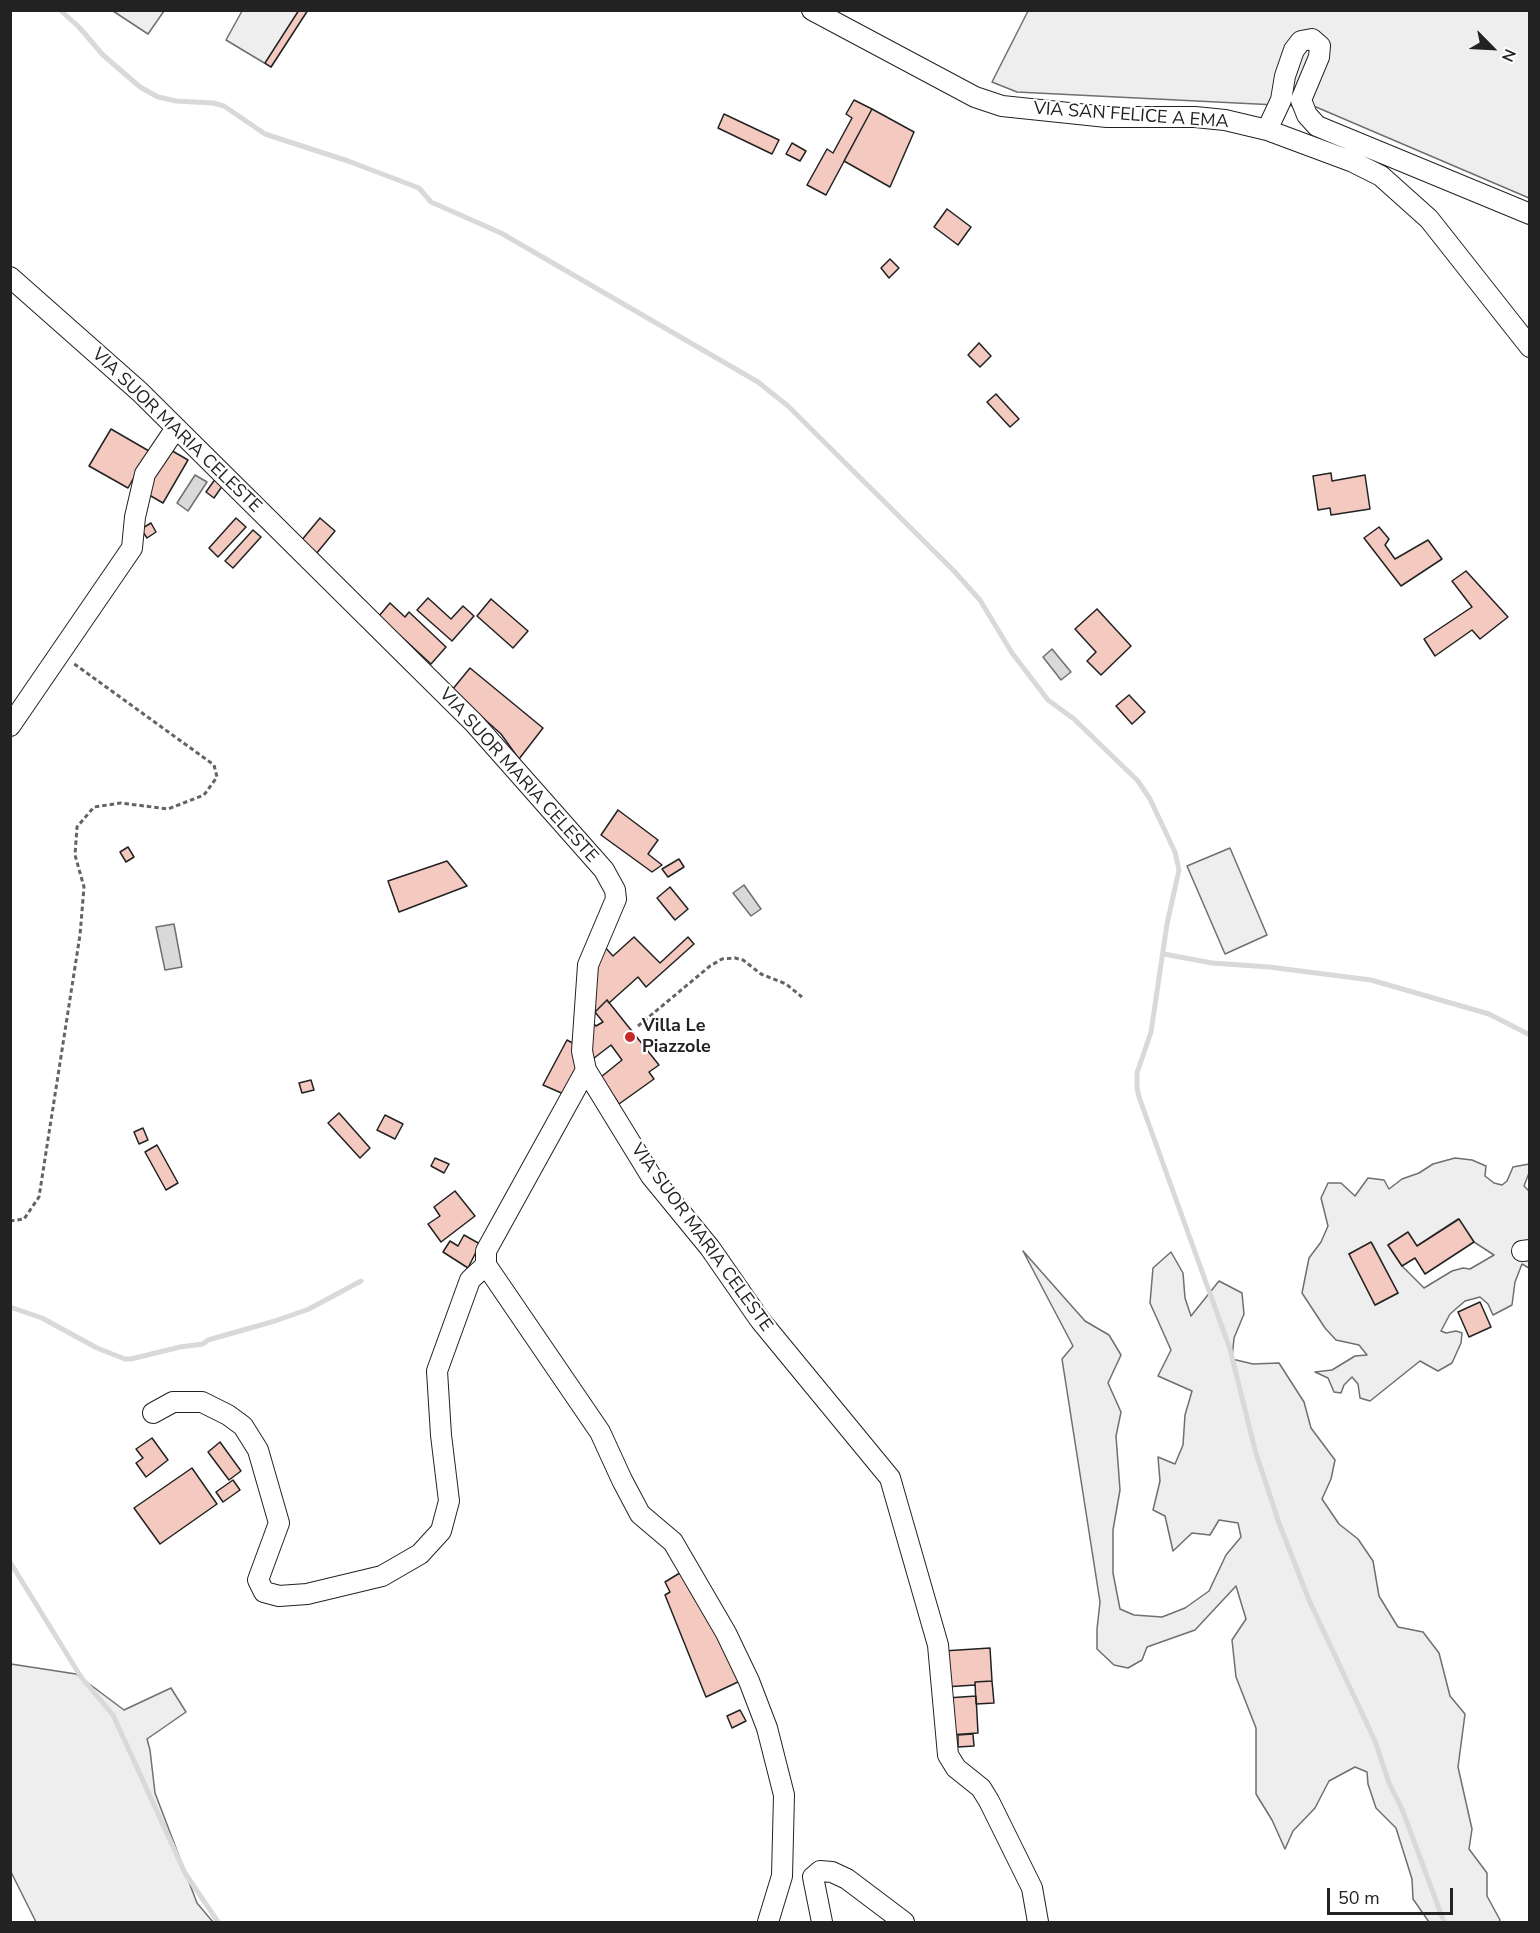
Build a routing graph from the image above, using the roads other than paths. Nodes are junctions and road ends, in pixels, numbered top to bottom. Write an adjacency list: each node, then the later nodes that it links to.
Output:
1 (812, 10): 2 (street, VIA SAN FELICE A EMA)
2 (1267, 130): 3 (street); 5 (street, VIA SAN FELICE A EMA)
3 (1530, 214)
4 (10, 277): 6 (street, VIA SUOR MARIA CELESTE)
5 (1530, 347)
6 (176, 428): 7 (street); 8 (street, VIA SUOR MARIA CELESTE)
7 (10, 726)
8 (586, 1070): 9 (street); 14 (street, VIA SUOR MARIA CELESTE)
9 (486, 1265): 10 (street); 11 (street)
10 (153, 1413)
11 (768, 1923)
12 (822, 1923): 13 (street)
13 (904, 1923)
14 (1038, 1923)

